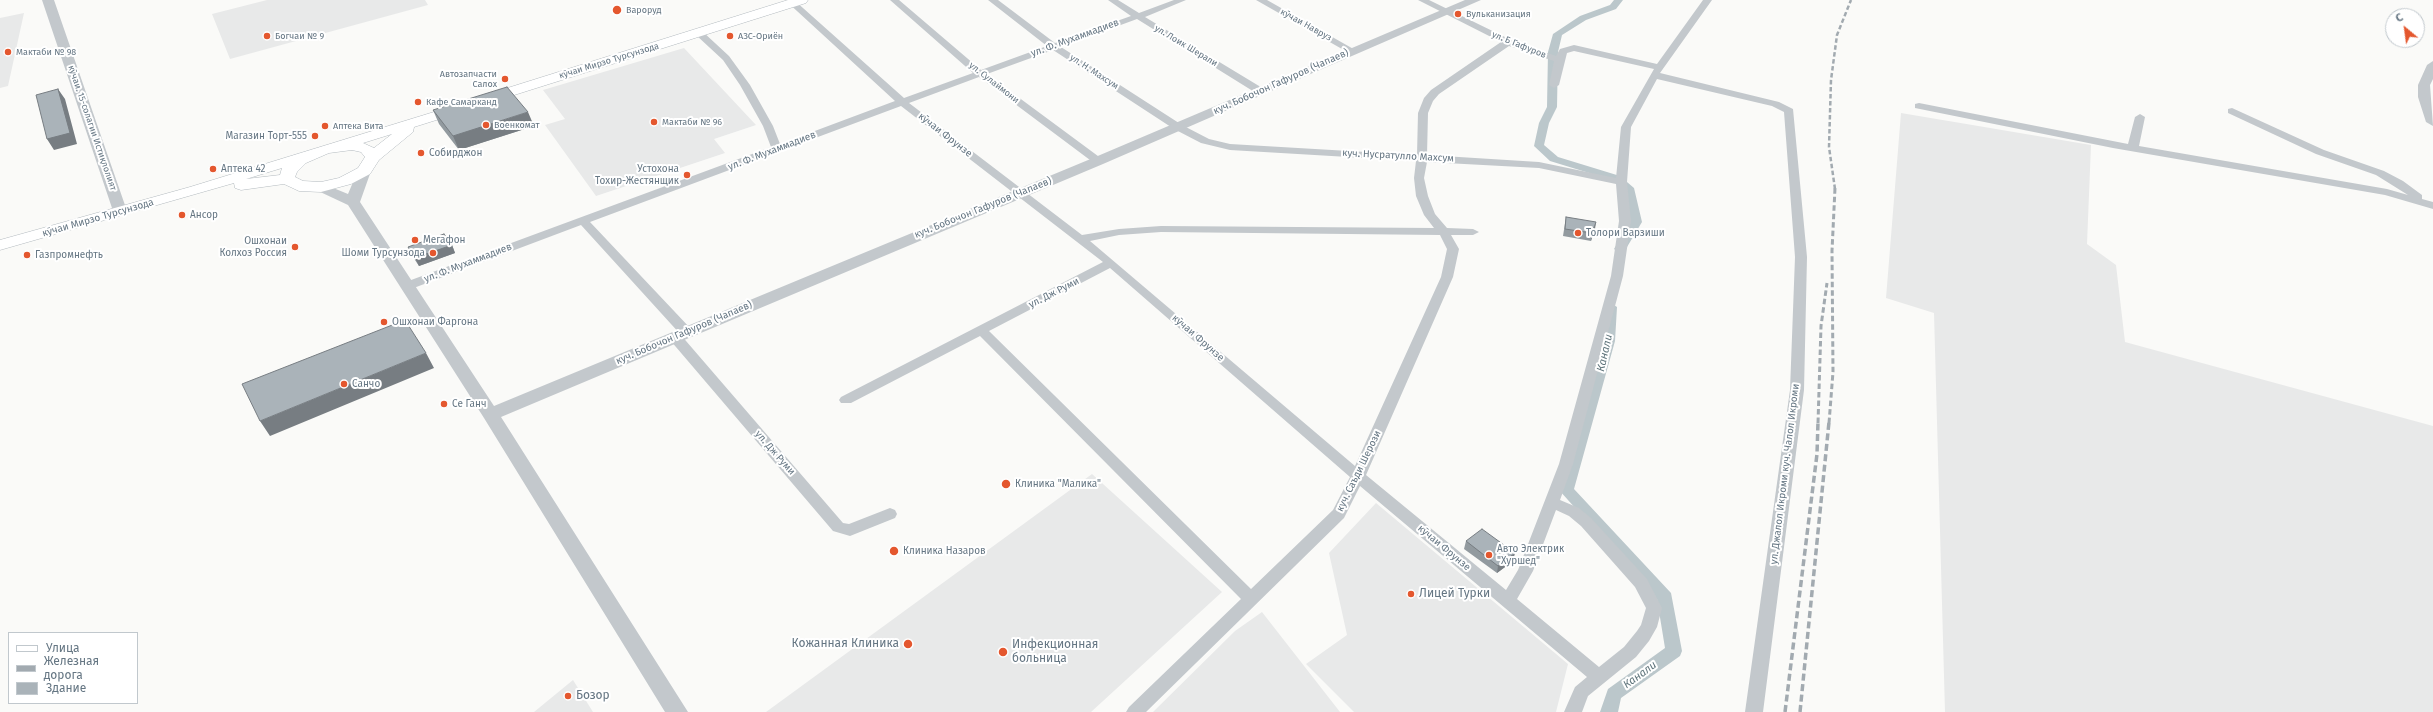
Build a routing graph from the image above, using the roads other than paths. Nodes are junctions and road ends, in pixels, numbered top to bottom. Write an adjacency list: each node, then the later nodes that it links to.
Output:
1 (48, 0): 45 (street, кӯчаи. 15-солагии Истиқлолият)
2 (894, 0): 20 (street, ул. Сулаймони)
3 (992, 0): 15 (street, ул. Н. Махсум)
4 (1112, 0): 12 (street, ул. Лоик Шерали)
5 (1182, 0): 12 (street, ул. Ф. Мухаммадиев)
6 (1260, 0): 16 (street, кӯчаи Навруз)
7 (1422, 0): 11 (street, ул. Б Гафуров)
8 (1475, 0): 11 (street, куч. Бобочон Гафуров (Чапаев))
9 (1708, 0): 19 (street)
10 (794, 1): 13 (main road, кӯчаи Мирзо Турсунзода); 23 (street, кӯчаи Фрунзе)
11 (1446, 12): 14 (street, ул. Б Гафуров); 16 (street, куч. Бобочон Гафуров (Чапаев))
12 (1136, 16): 15 (street, ул. Ф. Мухаммадиев); 22 (street, ул. Лоик Шерали)
13 (699, 32): 27 (main road, кӯчаи Мирзо Турсунзода); 31 (street)
14 (1508, 42): 17 (street, ул. Б Гафуров); 35 (street, куч. Саъди Шерози)
15 (1053, 46): 20 (street, ул. Ф. Мухаммадиев); 29 (street, ул. Н. Махсум)
16 (1352, 51): 22 (street, куч. Бобочон Гафуров (Чапаев))
17 (1559, 60): 19 (street, ул. Б Гафуров); 21 (street)
18 (2433, 65): 28 (street)
19 (1657, 71): 39 (street); 66 (street, ул. Джалол Икроми куч. Чалол Икроми)
20 (979, 73): 23 (street, ул. Ф. Мухаммадиев); 36 (street, ул. Сулаймони)
21 (1554, 84)
22 (1260, 91): 29 (street, куч. Бобочон Гафуров (Чапаев))
23 (902, 102): 31 (street, ул. Ф. Мухаммадиев); 42 (street, кӯчаи Фрунзе)
24 (1919, 106): 32 (street)
25 (2232, 111): 44 (street)
26 (2140, 117): 32 (street)
27 (416, 122): 30 (main road, кӯчаи Мирзо Турсунзода); 34 (main road, кӯчаи Мирзо Турсунзода)
28 (2433, 122)
29 (1178, 127): 35 (street, куч. Нусратулло Махсум); 36 (street, куч. Бобочон Гафуров (Чапаев))
30 (339, 146): 33 (main road, кӯчаи Мирзо Турсунзода); 34 (main road, кӯчаи Мирзо Турсунзода)
31 (777, 148): 46 (street, ул. Ф. Мухаммадиев)
32 (2134, 148): 44 (street)
33 (311, 154): 38 (main road, кӯчаи Мирзо Турсунзода); 41 (main road, кӯчаи Мирзо Турсунзода)
34 (373, 157): 37 (main road, кӯчаи Мирзо Турсунзода)
35 (1422, 157): 39 (street, куч. Нусратулло Махсум); 48 (street, куч. Саъди Шерози)
36 (1098, 161): 42 (street, куч. Бобочон Гафуров (Чапаев))
37 (364, 171): 40 (main road, кӯчаи Мирзо Турсунзода); 43 (street)
38 (288, 179): 40 (main road, кӯчаи Мирзо Турсунзода); 41 (main road, кӯчаи Мирзо Турсунзода)
39 (1621, 182): 58 (street)
40 (321, 187): 43 (street)
41 (196, 190): 45 (main road, кӯчаи Мирзо Турсунзода)
42 (1018, 192): 49 (street, кӯчаи Фрунзе); 54 (street, куч. Бобочон Гафуров (Чапаев))
43 (353, 202): 52 (street)
44 (2428, 204)
45 (120, 211): 50 (main road, кӯчаи Мирзо Турсунзода)
46 (582, 220): 52 (street, ул. Ф. Мухаммадиев); 54 (street, ул. Дж Руми)
47 (1474, 232): 48 (street)
48 (1445, 234): 49 (street); 57 (street, куч. Саъди Шерози)
49 (1081, 239): 51 (street, кӯчаи Фрунзе)
50 (0, 245)
51 (1111, 263): 53 (street, ул. Дж Руми); 57 (street, кӯчаи Фрунзе)
52 (407, 286): 56 (street)
53 (981, 330): 55 (street, ул. Дж Руми); 60 (street)
54 (681, 334): 56 (street, куч. Бобочон Гафуров (Чапаев)); 59 (street, ул. Дж Руми)
55 (846, 400)
56 (490, 414): 63 (street)
57 (1358, 476): 60 (street, куч. Саъди Шерози); 61 (street, кӯчаи Фрунзе)
58 (1551, 502): 61 (street); 62 (street)
59 (890, 514)
60 (1251, 599): 64 (street, куч. Саъди Шерози)
61 (1508, 600): 62 (street, кӯчаи Фрунзе)
62 (1600, 678): 65 (street)
63 (677, 712)
64 (1135, 712)
65 (1573, 712)
66 (1754, 712)

